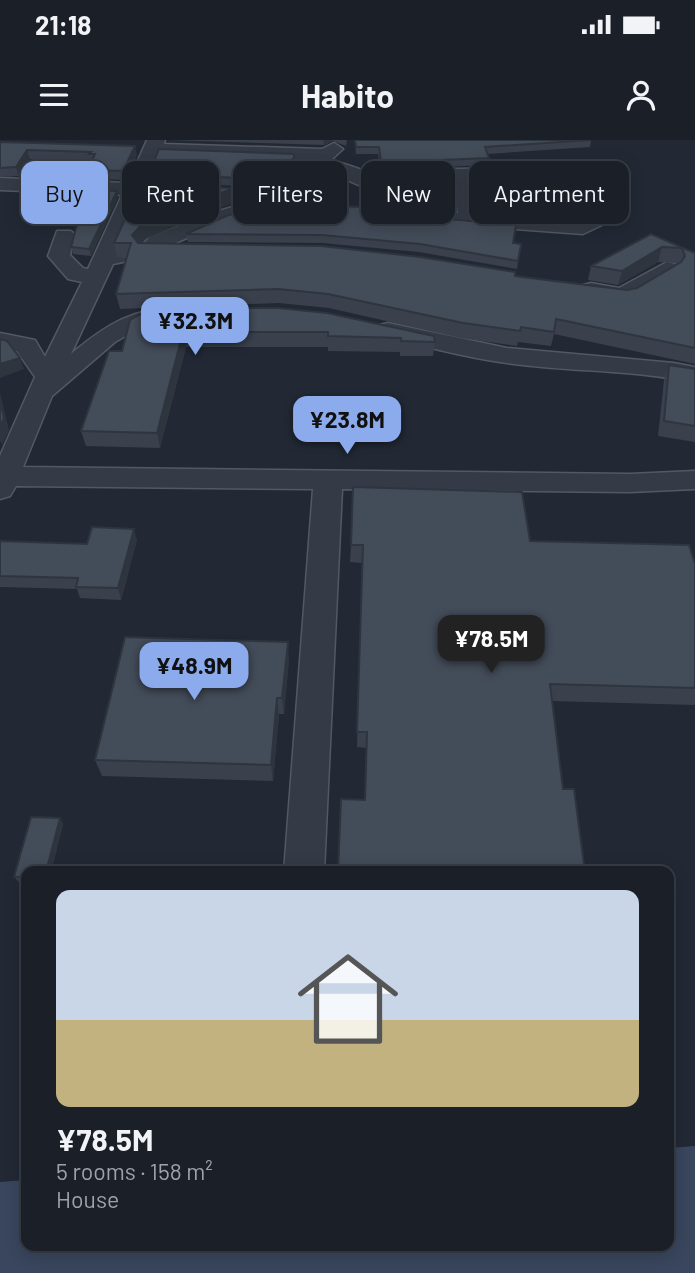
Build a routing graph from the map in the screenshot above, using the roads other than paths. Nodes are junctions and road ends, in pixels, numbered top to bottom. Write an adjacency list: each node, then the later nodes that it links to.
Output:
1 (344, 140): 3 (street)
2 (149, 146): 3 (street)
3 (323, 158): 4 (street); 11 (street)
4 (319, 161)
5 (0, 184): 6 (street)
6 (122, 188)
7 (230, 194): 8 (street)
8 (233, 194)
9 (233, 213): 13 (street)
10 (122, 219): 15 (street)
11 (469, 220): 11 (street)
12 (64, 234): 15 (street)
13 (149, 250): 14 (street); 15 (street)
14 (189, 251)
15 (99, 269): 22 (street)
16 (667, 269): 17 (street)
17 (571, 287)
18 (203, 315): 22 (street)
19 (369, 326): 21 (street)
20 (0, 340): 22 (street)
21 (695, 375)
22 (44, 385): 23 (street)
23 (2, 480): 24 (street)
24 (328, 480): 25 (street); 26 (street)
25 (695, 480)
26 (304, 866)

